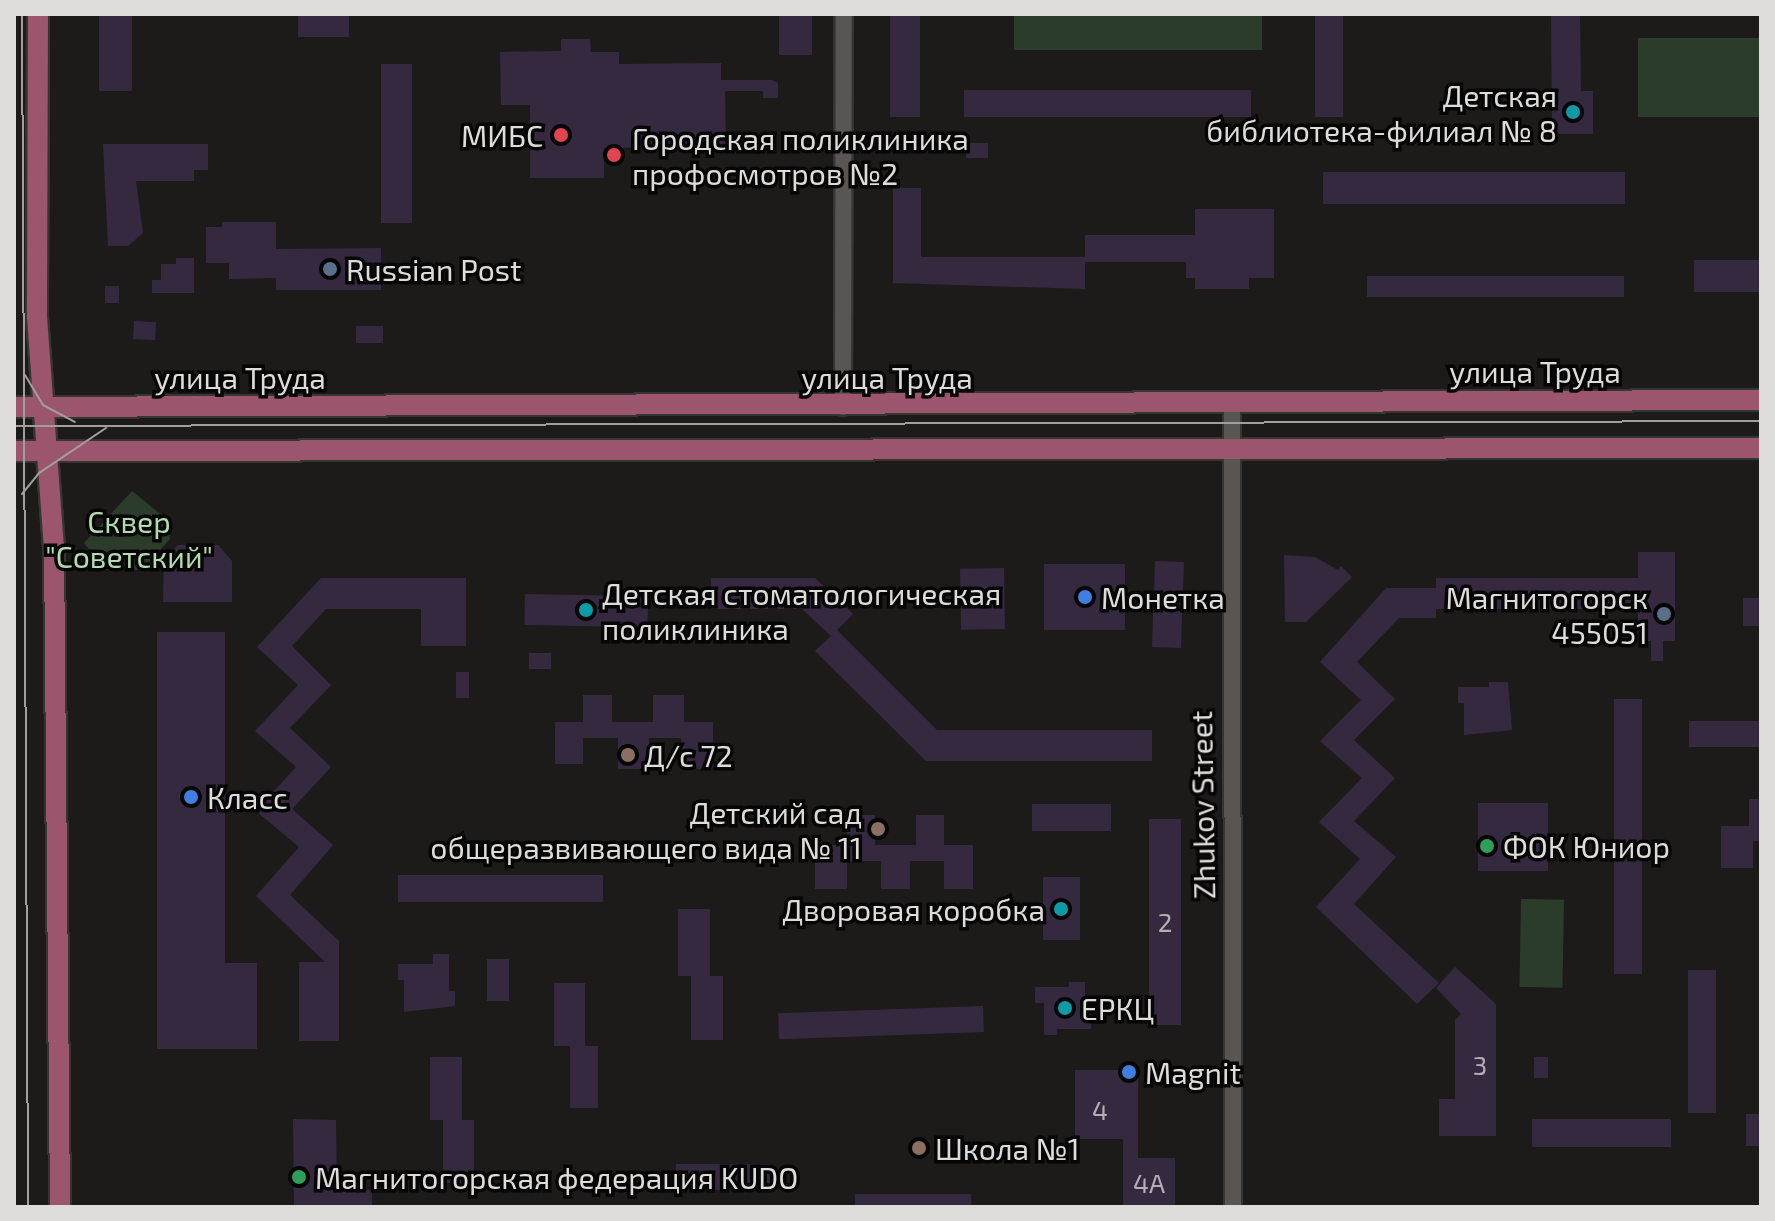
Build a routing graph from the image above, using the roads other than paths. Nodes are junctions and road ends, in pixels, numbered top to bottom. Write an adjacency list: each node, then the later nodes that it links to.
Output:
1 (38, 14): 6 (main road)
2 (844, 14): 7 (street)
3 (1761, 400): 4 (main road, улица Труда)
4 (1232, 402): 7 (main road, улица Труда); 11 (street, Zhukov Street)
5 (14, 407): 6 (main road, улица Труда)
6 (43, 407): 7 (main road, улица Труда); 10 (main road)
7 (843, 407)
8 (1761, 448): 11 (main road)
9 (14, 451): 10 (main road)
10 (48, 451): 11 (main road); 12 (main road)
11 (1230, 452): 13 (street, Zhukov Street)
12 (60, 1207)
13 (1233, 1207)

